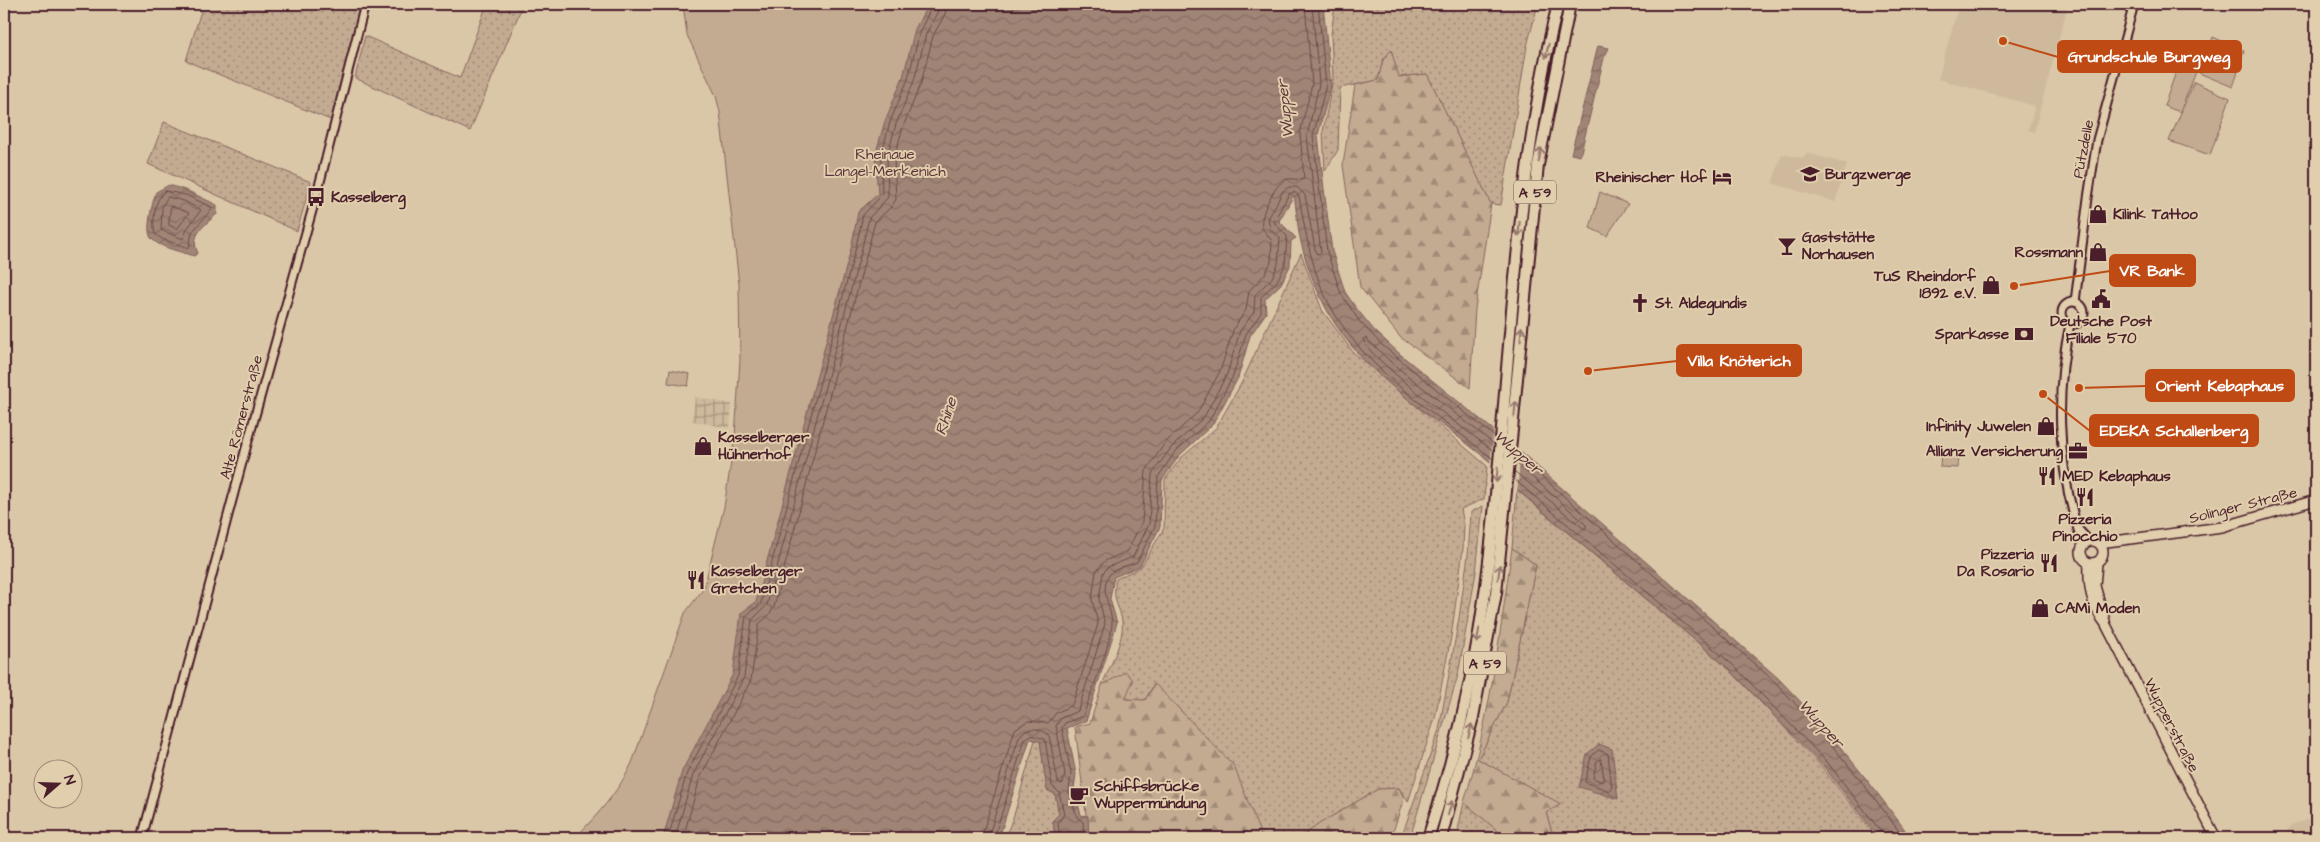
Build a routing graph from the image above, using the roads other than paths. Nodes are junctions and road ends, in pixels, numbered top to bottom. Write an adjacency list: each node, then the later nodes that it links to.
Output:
1 (365, 4): 13 (street, Alte Römerstraße)
2 (1558, 4): 14 (highway, A 59, one-way to 14)
3 (1570, 4): 15 (highway, A 59, one-way to 3)
4 (2134, 4): 5 (street, Pützdelle)
5 (2075, 302): 6 (street); 6 (street)
6 (2070, 324): 9 (street)
7 (2316, 500): 8 (main road, Solinger Straße)
8 (2116, 541): 10 (main road, Solinger Straße); 11 (main road)
9 (2086, 543): 10 (main road); 12 (main road)
10 (2099, 543): 11 (main road)
11 (2103, 552): 12 (main road)
12 (2093, 563): 16 (main road, Wupperstraße)
13 (142, 838)
14 (1428, 838)
15 (1441, 838)
16 (2216, 838)

